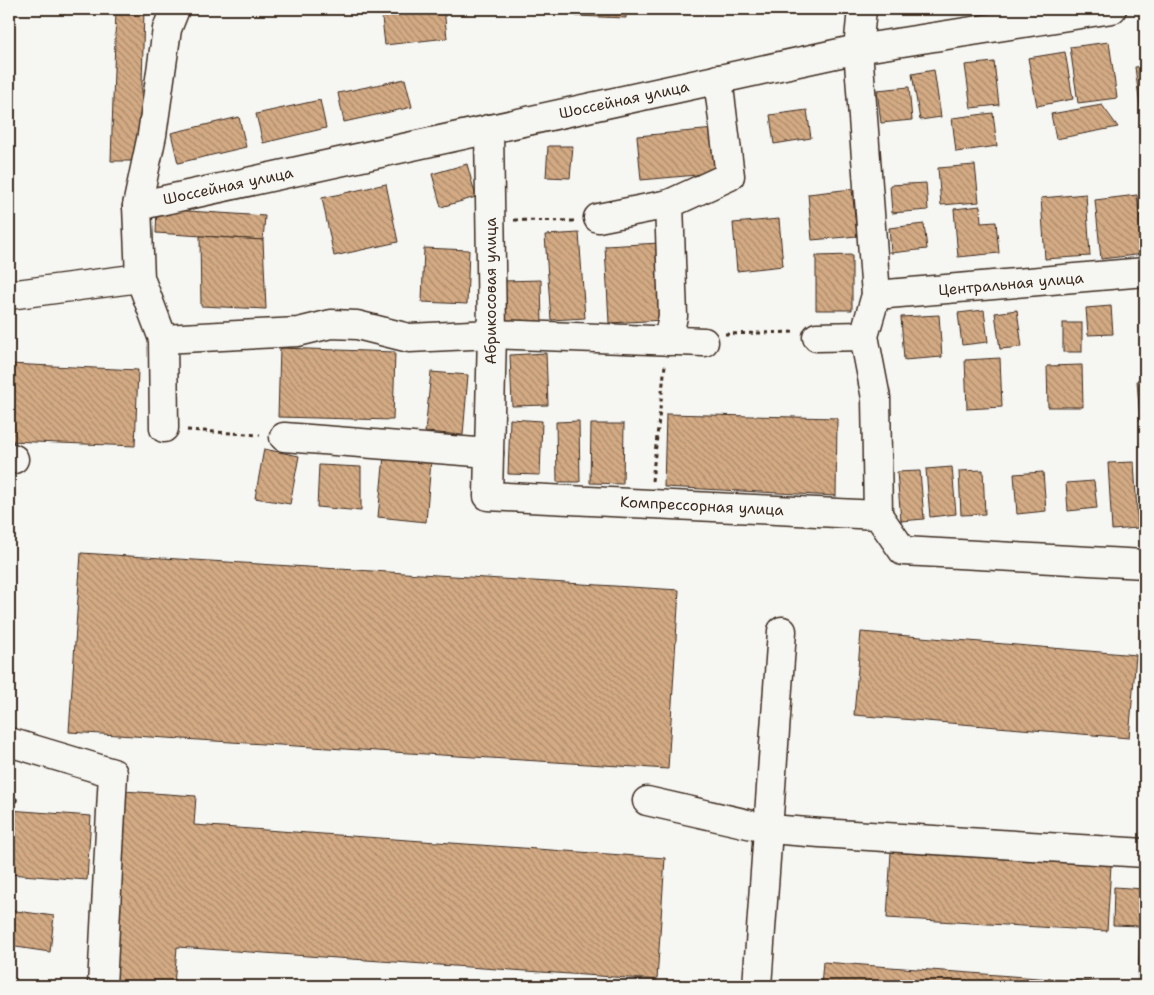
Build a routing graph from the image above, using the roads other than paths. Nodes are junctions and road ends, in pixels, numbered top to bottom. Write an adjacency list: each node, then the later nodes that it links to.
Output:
1 (175, 9): 8 (street)
2 (862, 9): 4 (street)
3 (1112, 9): 4 (street, Шоссейная улица)
4 (858, 49): 5 (street, Шоссейная улица); 13 (street)
5 (718, 79): 6 (street, Шоссейная улица); 7 (street)
6 (489, 129): 8 (street, Шоссейная улица); 14 (street, Абрикосовая улица)
7 (669, 204): 9 (street); 18 (street)
8 (138, 206): 11 (street)
9 (598, 218)
10 (1145, 272): 13 (street, Центральная улица)
11 (140, 278): 12 (street); 17 (street)
12 (9, 295)
13 (876, 295): 15 (street)
14 (492, 334): 17 (street); 18 (street); 22 (street, Абрикосовая улица)
15 (864, 336): 16 (street); 23 (street)
16 (816, 337)
17 (162, 339): 20 (street)
18 (668, 341): 19 (street)
19 (704, 342)
20 (164, 428)
21 (284, 437): 22 (street)
22 (489, 453): 23 (street, Компрессорная улица)
23 (878, 515): 24 (street)
24 (1145, 564)
25 (782, 631): 28 (street)
26 (9, 742): 30 (street)
27 (647, 801): 28 (street)
28 (770, 829): 29 (street); 31 (street)
29 (1145, 853)
30 (102, 986)
31 (757, 986)

